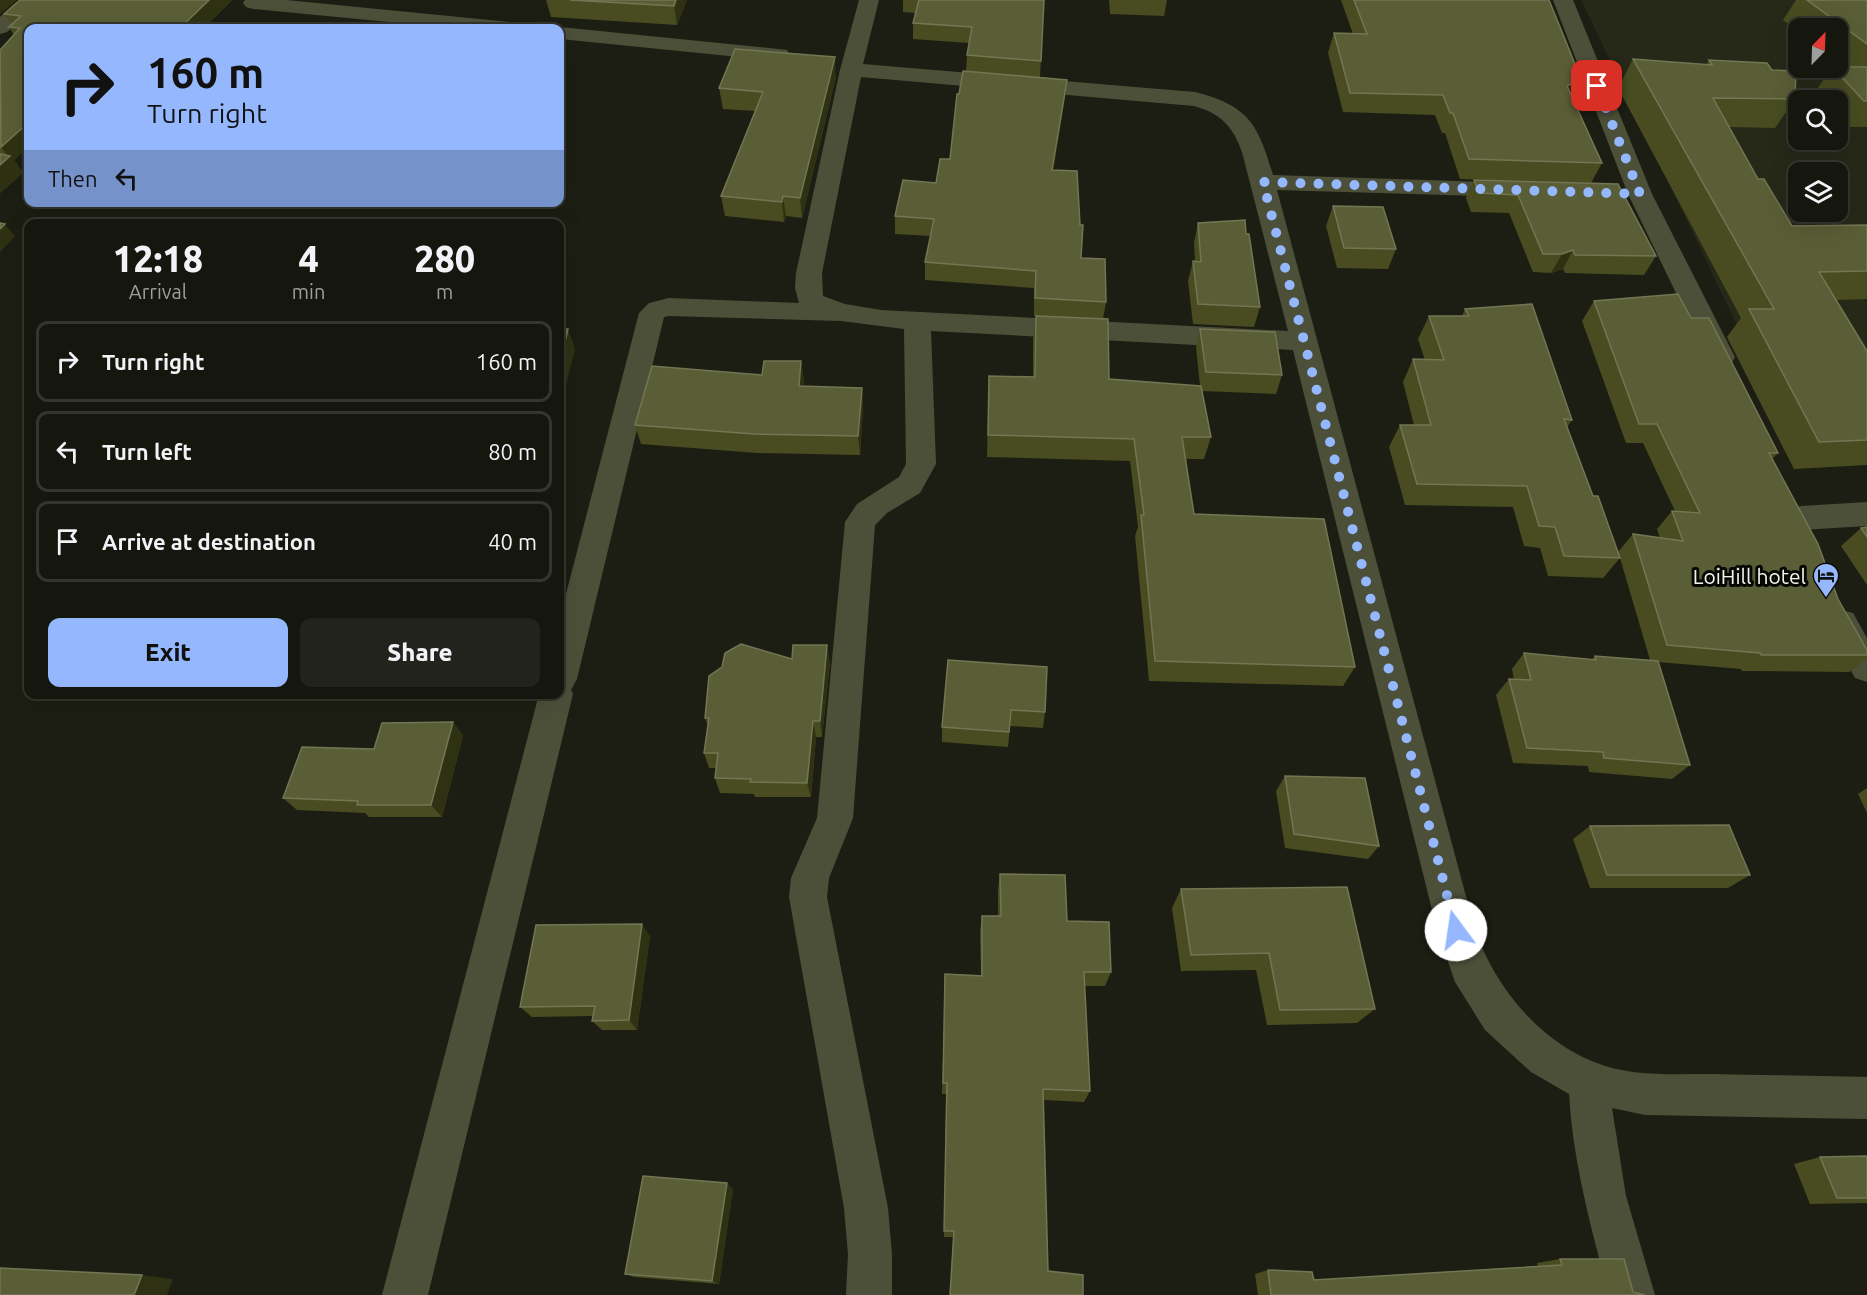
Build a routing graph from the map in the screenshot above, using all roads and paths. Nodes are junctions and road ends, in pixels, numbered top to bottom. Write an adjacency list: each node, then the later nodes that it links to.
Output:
1 (34, 0): 6 (street)
2 (869, 0): 9 (street)
3 (1563, 0): 15 (street)
4 (253, 3): 5 (street)
5 (470, 24)
6 (0, 28)
7 (564, 33): 8 (street)
8 (795, 56)
9 (845, 64): 10 (street); 12 (street)
10 (1263, 182): 11 (street); 14 (street)
11 (1534, 190)
12 (846, 315): 13 (street); 19 (street)
13 (917, 321): 14 (street); 25 (street)
14 (1304, 341): 22 (street)
15 (1734, 382)
16 (1867, 514): 17 (street)
17 (1800, 518)
18 (1832, 604): 20 (street)
19 (564, 663)
20 (1867, 668)
21 (555, 699): 24 (street)
22 (1589, 1082): 23 (street); 26 (street)
23 (1867, 1098)
24 (405, 1295)
25 (869, 1295)
26 (1632, 1295)

